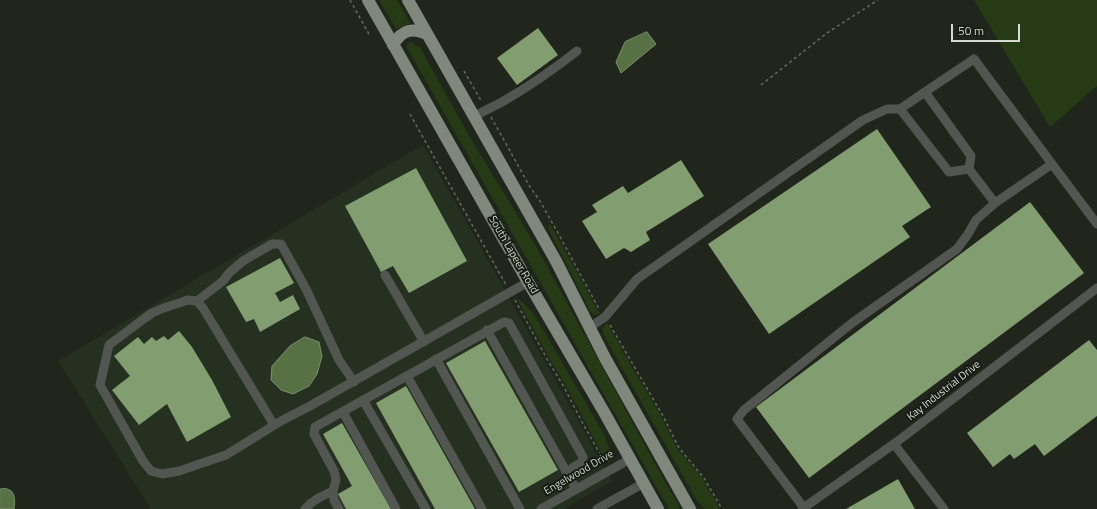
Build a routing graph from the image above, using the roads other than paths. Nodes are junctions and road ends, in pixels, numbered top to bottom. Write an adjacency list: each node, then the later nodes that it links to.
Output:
1 (368, 0): 4 (main road, South Lapeer Road)
2 (408, 0): 3 (main road)
3 (428, 35): 4 (main road); 8 (main road)
4 (393, 45): 14 (main road, South Lapeer Road)
5 (577, 51): 8 (street)
6 (925, 92): 7 (street); 9 (street); 10 (street)
7 (900, 109): 10 (street); 17 (street)
8 (474, 116): 17 (main road)
9 (1052, 164): 11 (street); 12 (street)
10 (969, 169): 11 (street)
11 (995, 203): 32 (street)
12 (1097, 224)
13 (385, 275): 19 (street)
14 (528, 282): 19 (street); 27 (main road, South Lapeer Road)
15 (1097, 288): 26 (street, Kay Industrial Drive)
16 (197, 301): 22 (street); 25 (street); 25 (street)
17 (590, 327): 43 (main road)
18 (487, 330): 20 (street); 28 (street); 28 (street)
19 (424, 342): 22 (street)
20 (436, 359): 21 (street); 39 (street)
21 (407, 376): 23 (street); 38 (street)
22 (354, 382): 25 (street)
23 (363, 400): 24 (street); 37 (street)
24 (343, 412): 31 (street); 36 (street)
25 (274, 425)
26 (894, 444): 32 (street, Kay Industrial Drive); 44 (street)
27 (630, 459): 29 (main road, South Lapeer Road); 30 (street, Engelwood Drive)
28 (566, 472): 30 (street)
29 (644, 483): 41 (street); 42 (main road, South Lapeer Road)
30 (576, 489): 40 (street, Engelwood Drive)
31 (333, 491): 34 (street); 35 (street)
32 (803, 508)
33 (298, 509): 34 (street)
34 (306, 509)
35 (339, 509)
36 (396, 509)
37 (426, 509)
38 (482, 509)
39 (520, 509)
40 (541, 509)
41 (597, 509)
42 (658, 509)
43 (690, 509)
44 (944, 509)

